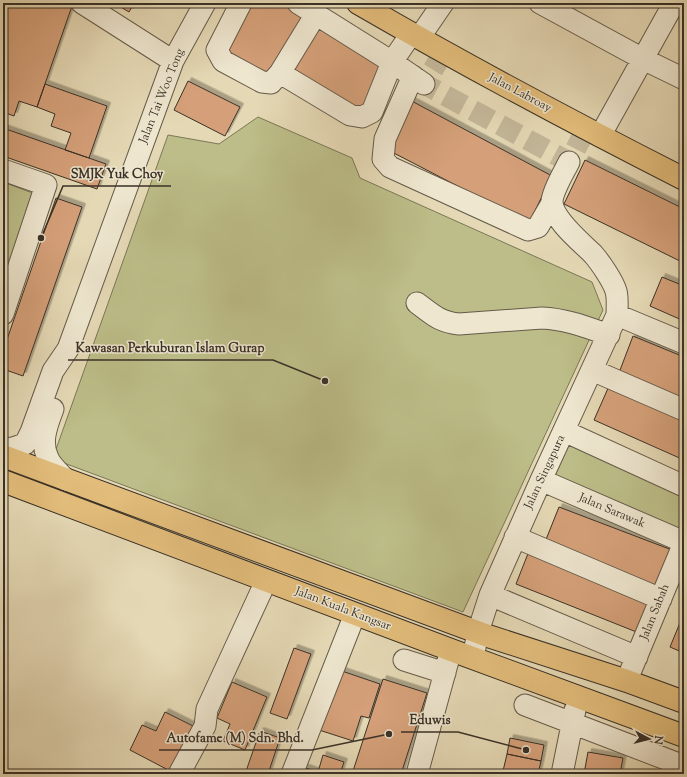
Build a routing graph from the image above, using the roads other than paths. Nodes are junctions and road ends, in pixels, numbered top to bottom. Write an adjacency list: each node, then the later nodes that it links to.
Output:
1 (82, 3): 11 (street)
2 (205, 3): 11 (street, Jalan Tai Woo Tong)
3 (241, 3): 13 (street)
4 (358, 3): 9 (main road, Jalan Labroay)
5 (443, 3): 9 (street)
6 (540, 3): 10 (street)
7 (674, 3): 10 (street)
8 (307, 8): 12 (street); 13 (street)
9 (415, 36): 12 (street); 15 (main road, Jalan Labroay)
10 (643, 59): 14 (street); 15 (street)
11 (173, 61): 25 (street, Jalan Tai Woo Tong)
12 (392, 62): 13 (street); 19 (street)
13 (280, 74)
14 (684, 79)
15 (600, 136): 18 (main road, Jalan Labroay)
16 (569, 162): 19 (street)
17 (3, 170): 21 (street)
18 (684, 179)
19 (552, 203): 22 (street)
20 (416, 303): 23 (street)
21 (3, 314)
22 (617, 315): 23 (street, Jalan Singapura); 24 (street)
23 (609, 335): 26 (street, Jalan Singapura)
24 (684, 343)
25 (68, 349): 29 (street, Jalan Tai Woo Tong); 31 (street, Jalan Tai Woo Tong)
26 (592, 370): 27 (street); 28 (street, Jalan Singapura)
27 (684, 410)
28 (564, 431): 32 (street, Jalan Singapura); 34 (street)
29 (3, 448)
30 (3, 456): 31 (main road, Jalan Kuala Kangsar)
31 (66, 480): 41 (main road, Jalan Kuala Kangsar)
32 (541, 480): 35 (street, Jalan Singapura); 36 (street, Jalan Sarawak)
33 (3, 481): 37 (main road, Jalan Kuala Kangsar)
34 (684, 486)
35 (515, 537): 38 (street, Jalan Singapura); 39 (street)
36 (684, 543): 39 (street, Jalan Sabah)
37 (266, 581): 40 (main road, Jalan Kuala Kangsar); 54 (street)
38 (490, 595): 41 (street, Jalan Singapura); 43 (street)
39 (661, 598): 43 (street, Jalan Sabah)
40 (355, 614): 42 (main road, Jalan Kuala Kangsar); 55 (street)
41 (478, 632): 44 (street, Jalan Singapura); 47 (main road, Jalan Kuala Kangsar)
42 (451, 650): 44 (main road, Jalan Kuala Kangsar); 46 (street)
43 (637, 657): 47 (street, Jalan Sabah)
44 (473, 658): 48 (main road, Jalan Kuala Kangsar)
45 (404, 660): 46 (street)
46 (445, 673): 56 (street)
47 (627, 681): 49 (main road, Jalan Kuala Kangsar)
48 (577, 697): 51 (street); 52 (main road, Jalan Kuala Kangsar)
49 (684, 702)
50 (525, 705): 51 (street)
51 (572, 723): 53 (street); 57 (street)
52 (684, 736)
53 (684, 766)
54 (179, 774)
55 (292, 774)
56 (417, 774)
57 (562, 774)

